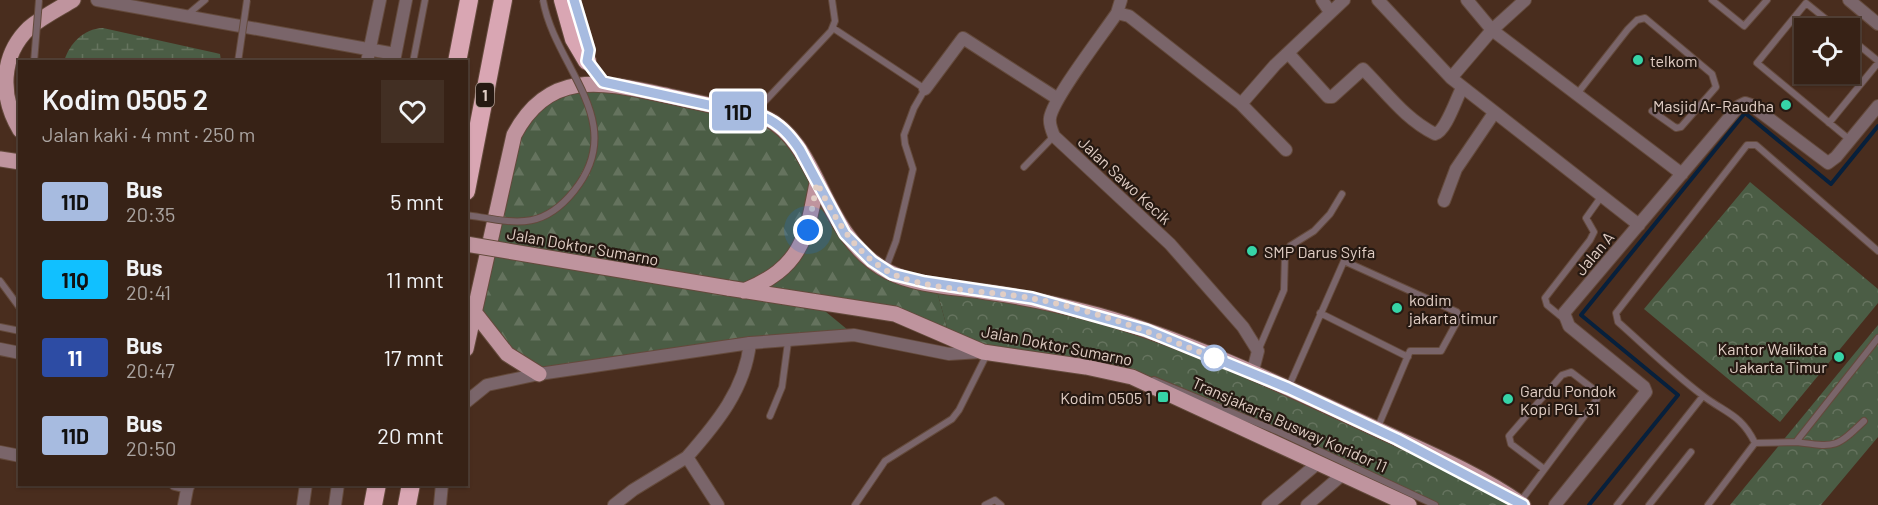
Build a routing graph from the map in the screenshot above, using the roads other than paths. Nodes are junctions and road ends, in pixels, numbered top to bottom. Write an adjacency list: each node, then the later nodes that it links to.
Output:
1 (39, 0): 35 (lane, bridge)
2 (73, 0): 53 (main road)
3 (97, 0): 26 (street)
4 (205, 0): 26 (lane)
5 (247, 0): 36 (lane, bridge)
6 (380, 0): 33 (street)
7 (406, 0): 34 (street)
8 (425, 0): 37 (lane)
9 (469, 0): 38 (highway)
10 (502, 0): 61 (highway, 1)
11 (543, 0): 66 (lane, bridge)
12 (563, 0): 39 (highway)
13 (574, 0): 39 (street)
14 (832, 0): 29 (lane)
15 (1121, 0): 25 (street, Jalan Sawo Kecik)
16 (1322, 0): 24 (street)
17 (1344, 0): 24 (street)
18 (1378, 0): 41 (street)
19 (1467, 0): 30 (street)
20 (1713, 0): 21 (lane)
21 (1767, 0)
22 (1849, 0): 28 (street)
23 (1521, 1): 30 (street)
24 (1330, 12): 32 (street)
25 (1117, 13): 46 (street, Jalan Sawo Kecik); 47 (street)
26 (186, 17): 33 (street)
27 (1825, 18): 52 (lane)
28 (1878, 24)
29 (833, 28): 44 (lane); 51 (lane)
30 (1491, 30): 41 (street); 45 (street)
31 (1860, 47): 40 (lane)
32 (1288, 53): 43 (street); 47 (street)
33 (367, 56): 34 (street)
34 (395, 58)
35 (34, 60)
36 (238, 60)
37 (413, 60)
38 (457, 60)
39 (587, 61): 42 (street)
40 (1878, 62): 52 (lane)
41 (1451, 78): 43 (street)
42 (603, 82): 51 (main road, Jalan Doktor Sumarno); 74 (main road)
43 (1462, 88): 50 (street)
44 (925, 89): 46 (street); 70 (lane)
45 (1577, 95): 49 (lane); 60 (street)
46 (1058, 99): 54 (street, Jalan Sawo Kecik)
47 (1241, 104): 56 (street)
48 (1878, 106): 55 (street)
49 (1652, 111)
50 (1494, 113): 64 (street); 65 (street)
51 (752, 114): 62 (main road, Jalan Doktor Sumarno)
52 (1829, 123): 55 (lane)
53 (18, 127)
54 (1054, 136): 59 (lane); 84 (street, Jalan Sawo Kecik)
55 (1850, 140): 60 (street, Jalan A)
56 (1286, 150)
57 (0, 159): 58 (main road)
58 (18, 162)
59 (1024, 167)
60 (1682, 174): 67 (street, Jalan A)
61 (468, 180)
62 (817, 183): 70 (main road, Jalan Doktor Sumarno); 72 (main road)
63 (1342, 194): 84 (lane)
64 (1601, 197): 67 (street); 76 (lane)
65 (1444, 201)
66 (468, 215)
67 (1639, 225): 76 (street, Jalan A)
68 (468, 244): 72 (main road, Jalan Doktor Sumarno, bridge)
69 (1878, 251): 92 (lane)
70 (885, 270): 89 (main road, Jalan Doktor Sumarno)
71 (0, 281): 73 (lane)
72 (744, 291): 85 (main road, Jalan Doktor Sumarno)
73 (18, 305)
74 (475, 313): 80 (main road); 88 (main road)
75 (1320, 313): 87 (lane); 87 (lane); 91 (lane)
76 (1564, 320): 129 (street)
77 (0, 327): 78 (lane)
78 (18, 330)
79 (1878, 338): 97 (lane)
80 (468, 341)
81 (788, 342): 82 (street); 85 (street); 94 (lane)
82 (750, 343): 88 (street); 102 (street)
83 (0, 350): 86 (street)
84 (1258, 351): 89 (street)
85 (985, 352): 90 (main road, Jalan Doktor Sumarno); 122 (lane)
86 (18, 353)
87 (1408, 357): 96 (lane)
88 (538, 374): 93 (street)
89 (1252, 374): 91 (main road, Jalan Doktor Sumarno)
90 (1132, 377): 103 (main road, Jalan Doktor Sumarno); 128 (lane, Transjakarta Busway Koridor 11)
91 (1288, 388): 96 (main road, Jalan Doktor Sumarno)
92 (1703, 396): 98 (lane); 113 (lane)
93 (468, 400)
94 (770, 416)
95 (1863, 421): 97 (lane)
96 (1376, 429): 112 (main road, Jalan Doktor Sumarno)
97 (1796, 442): 98 (lane)
98 (1755, 443): 131 (lane)
99 (0, 452): 101 (street)
100 (1691, 452): 130 (lane)
101 (18, 456)
102 (687, 457): 120 (street); 121 (street)
103 (1318, 463): 105 (main road, Jalan Doktor Sumarno); 125 (street)
104 (1544, 469): 104 (lane); 112 (lane)
105 (1343, 474): 126 (street); 127 (main road, Jalan Doktor Sumarno)
106 (188, 486): 114 (street)
107 (306, 486): 115 (street)
108 (338, 486): 116 (street)
109 (377, 486): 117 (highway)
110 (411, 486): 118 (highway)
111 (442, 486): 119 (street)
112 (1519, 503)
113 (1620, 504)
114 (184, 505)
115 (303, 505)
116 (335, 505)
117 (373, 505)
118 (407, 505)
119 (440, 505)
120 (614, 505)
121 (718, 505)
122 (855, 505)
123 (985, 505): 124 (lane)
124 (1001, 505)
125 (1268, 505)
126 (1306, 505)
127 (1409, 505)
128 (1435, 505)
129 (1555, 505)
130 (1649, 505)
131 (1708, 505)

